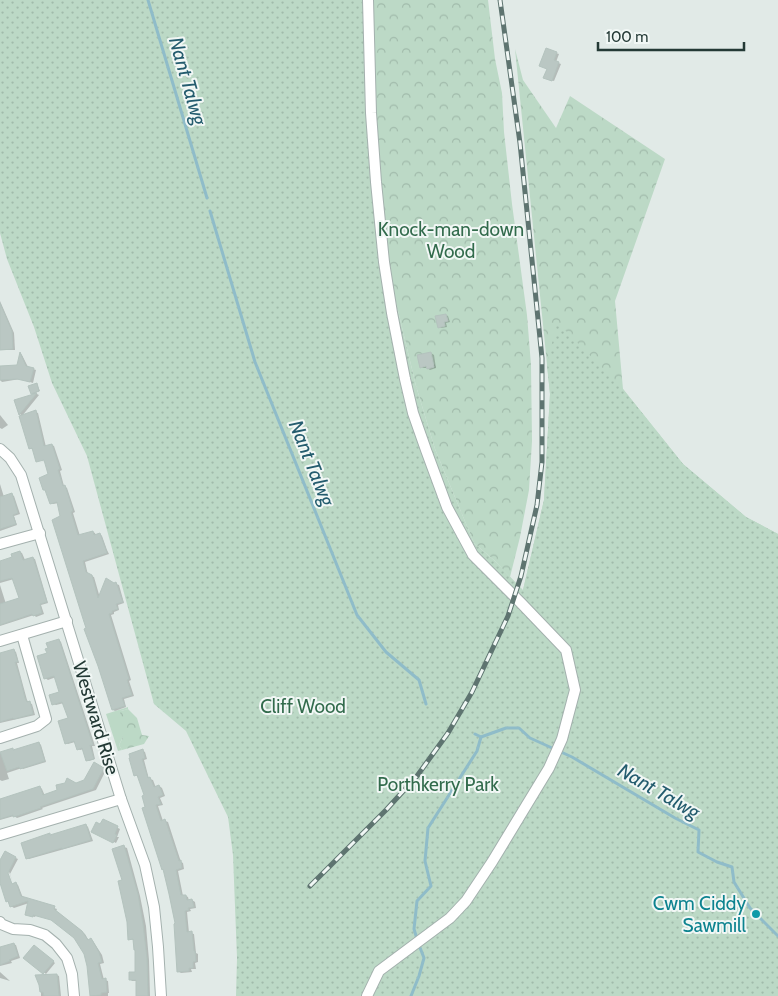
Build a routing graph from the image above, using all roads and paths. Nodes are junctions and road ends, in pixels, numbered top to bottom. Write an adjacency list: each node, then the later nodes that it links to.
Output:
1 (368, 0): 14 (street)
2 (0, 449): 3 (street, Westward Rise)
3 (40, 534): 4 (street); 5 (street, Westward Rise)
4 (0, 544)
5 (66, 621): 6 (street); 9 (street, Westward Rise)
6 (22, 635): 7 (street); 8 (street)
7 (0, 641)
8 (0, 738)
9 (121, 799): 10 (street); 13 (street, Westward Rise)
10 (0, 835)
11 (0, 924): 12 (street)
12 (74, 996)
13 (161, 996)
14 (367, 996)

